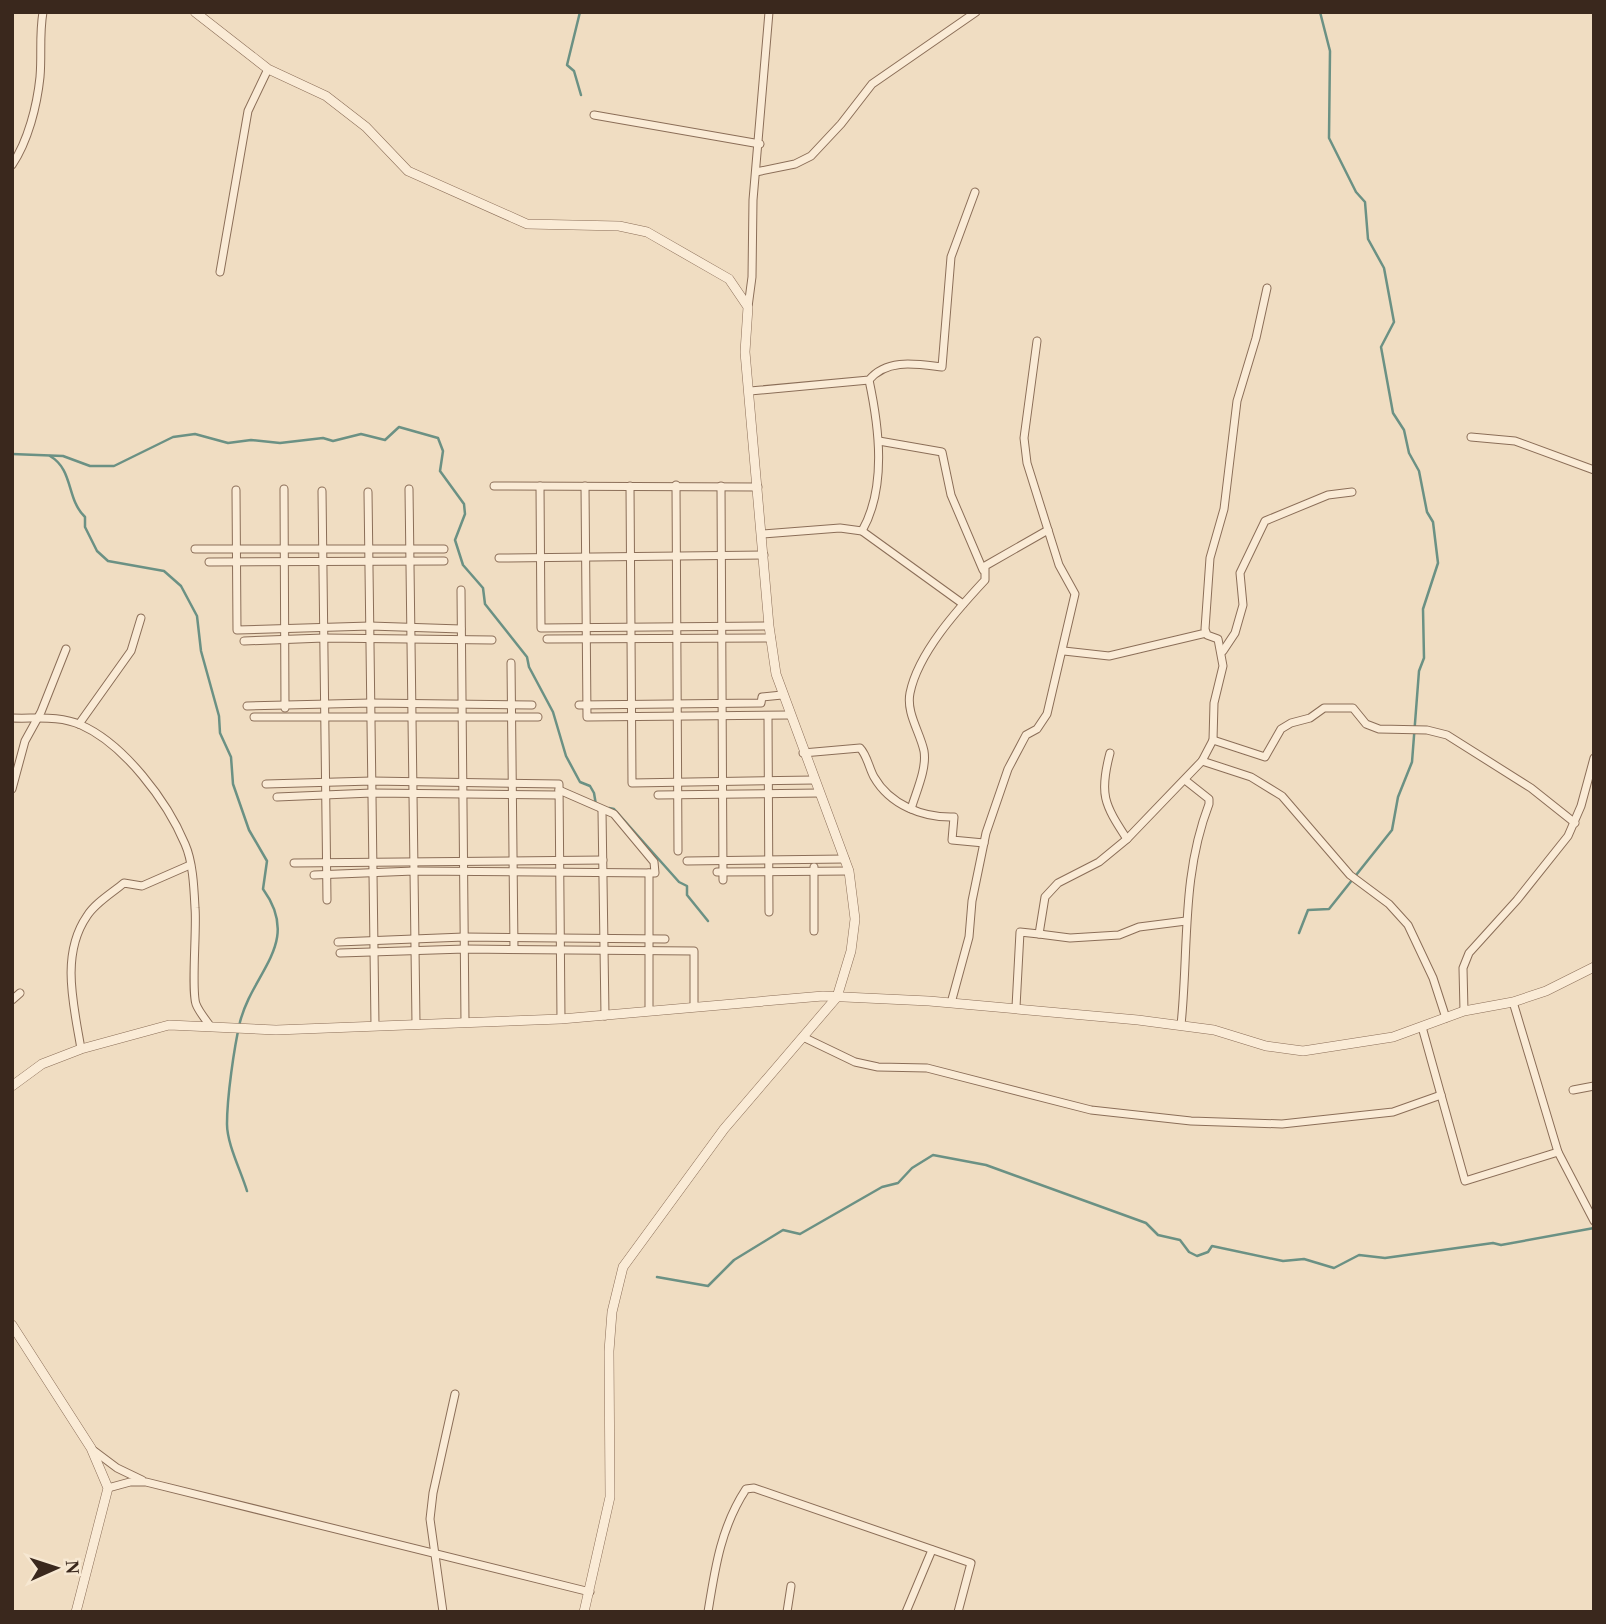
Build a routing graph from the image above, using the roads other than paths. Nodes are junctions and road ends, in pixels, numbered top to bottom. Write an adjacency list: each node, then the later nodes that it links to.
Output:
1 (44, 12): 8 (street)
2 (195, 12): 5 (street)
3 (769, 12): 7 (street)
4 (976, 12): 9 (street)
5 (268, 69): 11 (street); 13 (street)
6 (594, 115): 7 (street)
7 (760, 144): 9 (street)
8 (12, 165)
9 (755, 172): 13 (street)
10 (975, 192): 15 (street)
11 (220, 272)
12 (1267, 288): 71 (street)
13 (748, 307): 16 (street)
14 (1037, 341): 33 (street)
15 (869, 380): 16 (street); 18 (street)
16 (750, 391): 26 (street)
17 (1471, 437): 19 (street)
18 (879, 441): 34 (street); 57 (street)
19 (1594, 470)
20 (676, 485): 24 (street); 25 (street); 45 (street)
21 (494, 486): 22 (street)
22 (540, 486): 23 (street); 47 (street)
23 (585, 486): 24 (street); 48 (street)
24 (630, 486): 44 (street)
25 (721, 486): 26 (street); 46 (street)
26 (758, 487): 35 (street)
27 (284, 489): 38 (street)
28 (409, 489): 41 (street)
29 (236, 490): 37 (street)
30 (322, 491): 39 (street)
31 (368, 492): 40 (street)
32 (1352, 492): 87 (street)
33 (1048, 530): 57 (street); 86 (street)
34 (862, 531): 35 (street); 59 (street)
35 (763, 534): 43 (street)
36 (195, 549): 37 (street)
37 (236, 549): 38 (street); 54 (street)
38 (284, 549): 39 (street); 55 (street)
39 (323, 549): 40 (street); 56 (street)
40 (369, 549): 41 (street); 50 (street)
41 (410, 549): 42 (street); 51 (street)
42 (444, 549)
43 (764, 555): 46 (street); 63 (street)
44 (631, 556): 45 (street); 48 (street); 67 (street)
45 (676, 556): 46 (street); 68 (street)
46 (721, 556): 62 (street)
47 (541, 557): 48 (street); 49 (street); 66 (street)
48 (586, 557): 66 (street)
49 (499, 558)
50 (369, 561): 51 (street); 56 (street); 61 (street)
51 (410, 561): 52 (street); 65 (street)
52 (444, 561)
53 (209, 562): 54 (street)
54 (237, 562): 55 (street); 69 (street)
55 (284, 562): 56 (street); 69 (street)
56 (323, 562): 64 (street)
57 (983, 570): 59 (street)
58 (461, 590): 70 (street)
59 (963, 604): 147 (street)
60 (141, 618): 117 (street)
61 (370, 626): 64 (street); 65 (street); 75 (street)
62 (722, 626): 63 (street); 68 (street); 73 (street)
63 (769, 626): 74 (street)
64 (324, 627): 69 (street); 72 (street)
65 (411, 627): 70 (street); 76 (street)
66 (586, 627): 67 (street); 78 (street)
67 (631, 627): 68 (street); 79 (street)
68 (677, 627): 80 (street)
69 (285, 628): 81 (street)
70 (461, 629): 82 (street)
71 (1206, 633): 86 (street); 87 (street)
72 (324, 638): 75 (street); 81 (street); 96 (street)
73 (722, 638): 74 (street); 80 (street); 91 (street)
74 (771, 638): 89 (street)
75 (370, 639): 76 (street); 90 (street)
76 (411, 639): 82 (street); 92 (street)
77 (547, 639): 78 (street)
78 (586, 639): 79 (street); 99 (street)
79 (631, 639): 80 (street); 94 (street)
80 (677, 639): 95 (street)
81 (285, 640): 84 (street); 101 (street)
82 (461, 640): 83 (street); 93 (street)
83 (492, 640)
84 (244, 641)
85 (66, 649): 116 (street)
86 (1064, 651): 151 (street)
87 (1223, 651): 118 (street)
88 (511, 663): 97 (street)
89 (782, 695): 91 (street); 102 (street)
90 (371, 703): 92 (street); 96 (street); 110 (street)
91 (722, 703): 95 (street); 105 (street)
92 (412, 704): 93 (street); 111 (street)
93 (462, 704): 97 (street); 112 (street)
94 (632, 704): 95 (street); 99 (street); 103 (street)
95 (677, 704): 104 (street)
96 (325, 705): 101 (street); 109 (street)
97 (512, 705): 98 (street); 113 (street)
98 (532, 705)
99 (583, 705): 103 (street)
100 (247, 706): 101 (street)
101 (285, 706): 108 (street)
102 (789, 715): 106 (street); 120 (street)
103 (632, 716): 104 (street); 130 (street)
104 (677, 716): 105 (street); 130 (street)
105 (722, 716): 106 (street); 127 (street)
106 (768, 716): 123 (street)
107 (254, 717): 108 (street)
108 (285, 717): 109 (street)
109 (325, 717): 110 (street); 128 (street)
110 (371, 717): 111 (street); 126 (street)
111 (412, 717): 112 (street); 129 (street)
112 (462, 717): 113 (street); 131 (street)
113 (512, 717): 114 (street); 132 (street)
114 (538, 717)
115 (12, 718): 116 (street)
116 (35, 719): 117 (street); 134 (street)
117 (79, 724): 166 (street)
118 (1213, 740): 122 (street); 149 (street)
119 (1110, 752): 150 (street)
120 (803, 753): 124 (street); 147 (street)
121 (1594, 758): 149 (street)
122 (1202, 761): 125 (street); 212 (street)
123 (768, 780): 124 (street); 127 (street); 142 (street)
124 (814, 780): 138 (street)
125 (1185, 780): 150 (street); 181 (street)
126 (372, 781): 128 (street); 129 (street); 135 (street)
127 (723, 781): 130 (street); 141 (street)
128 (326, 782): 133 (street); 143 (street)
129 (413, 782): 131 (street); 136 (street)
130 (677, 782): 140 (street)
131 (463, 783): 132 (street); 139 (street)
132 (512, 783): 137 (street); 144 (street)
133 (266, 784)
134 (12, 789)
135 (372, 793): 136 (street); 143 (street); 155 (street)
136 (413, 793): 139 (street); 156 (street)
137 (558, 793): 144 (street); 148 (street); 159 (street)
138 (820, 793): 142 (street); 154 (street)
139 (463, 794): 144 (street); 157 (street)
140 (677, 794): 141 (street); 145 (street); 152 (street)
141 (723, 794): 142 (street); 161 (street)
142 (768, 794): 162 (street)
143 (326, 795): 146 (street); 164 (street)
144 (512, 795): 158 (street)
145 (658, 795)
146 (277, 797)
147 (911, 809): 151 (street)
148 (602, 811): 160 (street); 176 (street)
149 (1574, 823): 210 (street)
150 (1127, 839): 183 (street)
151 (984, 844): 206 (street)
152 (677, 851)
153 (814, 859): 154 (street); 162 (street); 168 (street)
154 (845, 859): 169 (street)
155 (373, 860): 156 (street); 164 (street); 175 (street)
156 (414, 860): 157 (street); 167 (street)
157 (464, 860): 158 (street); 170 (street)
158 (513, 860): 159 (street); 171 (street)
159 (558, 860): 160 (street); 172 (street)
160 (603, 860): 173 (street)
161 (723, 860): 162 (street); 163 (street); 174 (street)
162 (769, 860): 174 (street)
163 (687, 861)
164 (327, 862): 165 (street); 177 (street)
165 (294, 863)
166 (190, 865): 218 (street); 221 (street)
167 (414, 871): 170 (street); 175 (street); 188 (street)
168 (814, 871): 169 (street); 174 (street); 182 (street)
169 (849, 871): 203 (street)
170 (464, 872): 171 (street); 184 (street)
171 (513, 872): 172 (street); 185 (street)
172 (558, 872): 173 (street); 186 (street)
173 (603, 872): 176 (street); 187 (street)
174 (769, 872): 180 (street)
175 (373, 873): 177 (street); 191 (street)
176 (649, 873): 189 (street)
177 (327, 874): 178 (street); 179 (street)
178 (314, 875)
179 (327, 900)
180 (769, 912)
181 (1186, 921): 183 (street); 216 (street)
182 (814, 931)
183 (1039, 934): 208 (street)
184 (464, 936): 185 (street); 188 (street); 193 (street)
185 (514, 937): 186 (street); 194 (street)
186 (559, 938): 187 (street); 195 (street)
187 (604, 938): 189 (street); 196 (street)
188 (415, 939): 191 (street); 198 (street)
189 (649, 939): 190 (street); 197 (street)
190 (665, 939)
191 (374, 940): 192 (street); 199 (street)
192 (338, 942)
193 (465, 949): 194 (street); 198 (street); 214 (street)
194 (514, 950): 195 (street)
195 (559, 950): 196 (street); 213 (street)
196 (604, 950): 197 (street); 211 (street)
197 (649, 950): 207 (street); 209 (street)
198 (415, 951): 199 (street); 215 (street)
199 (374, 952): 200 (street); 217 (street)
200 (340, 953)
201 (1594, 967): 205 (street)
202 (20, 993): 204 (street)
203 (837, 997): 206 (street); 207 (street); 220 (street)
204 (12, 1000)
205 (1513, 1002): 210 (street); 226 (street)
206 (951, 1003): 208 (street)
207 (694, 1007): 209 (street)
208 (1016, 1007): 216 (street)
209 (649, 1010): 211 (street)
210 (1464, 1011): 212 (street)
211 (605, 1016): 213 (street)
212 (1446, 1018): 219 (street)
213 (561, 1019): 214 (street)
214 (466, 1022): 215 (street)
215 (416, 1024): 217 (street)
216 (1181, 1025): 219 (street)
217 (375, 1026): 218 (street)
218 (211, 1027): 221 (street)
219 (1422, 1027): 225 (street)
220 (803, 1037): 225 (street); 236 (street)
221 (81, 1049): 222 (street)
222 (12, 1086)
223 (1594, 1086): 224 (street)
224 (1573, 1090)
225 (1441, 1095): 226 (street)
226 (1558, 1152): 227 (street)
227 (1594, 1221)
228 (12, 1325): 230 (street)
229 (455, 1394): 234 (street)
230 (91, 1448): 231 (street); 232 (street)
231 (146, 1482): 232 (street); 234 (street)
232 (108, 1488): 237 (street)
233 (932, 1550): 240 (street); 242 (street); 243 (street)
234 (435, 1555): 236 (street); 238 (street)
235 (791, 1586): 241 (street)
236 (590, 1591): 239 (street)
237 (76, 1612)
238 (443, 1612)
239 (584, 1612)
240 (708, 1612)
241 (786, 1612)
242 (906, 1612)
243 (958, 1612)

